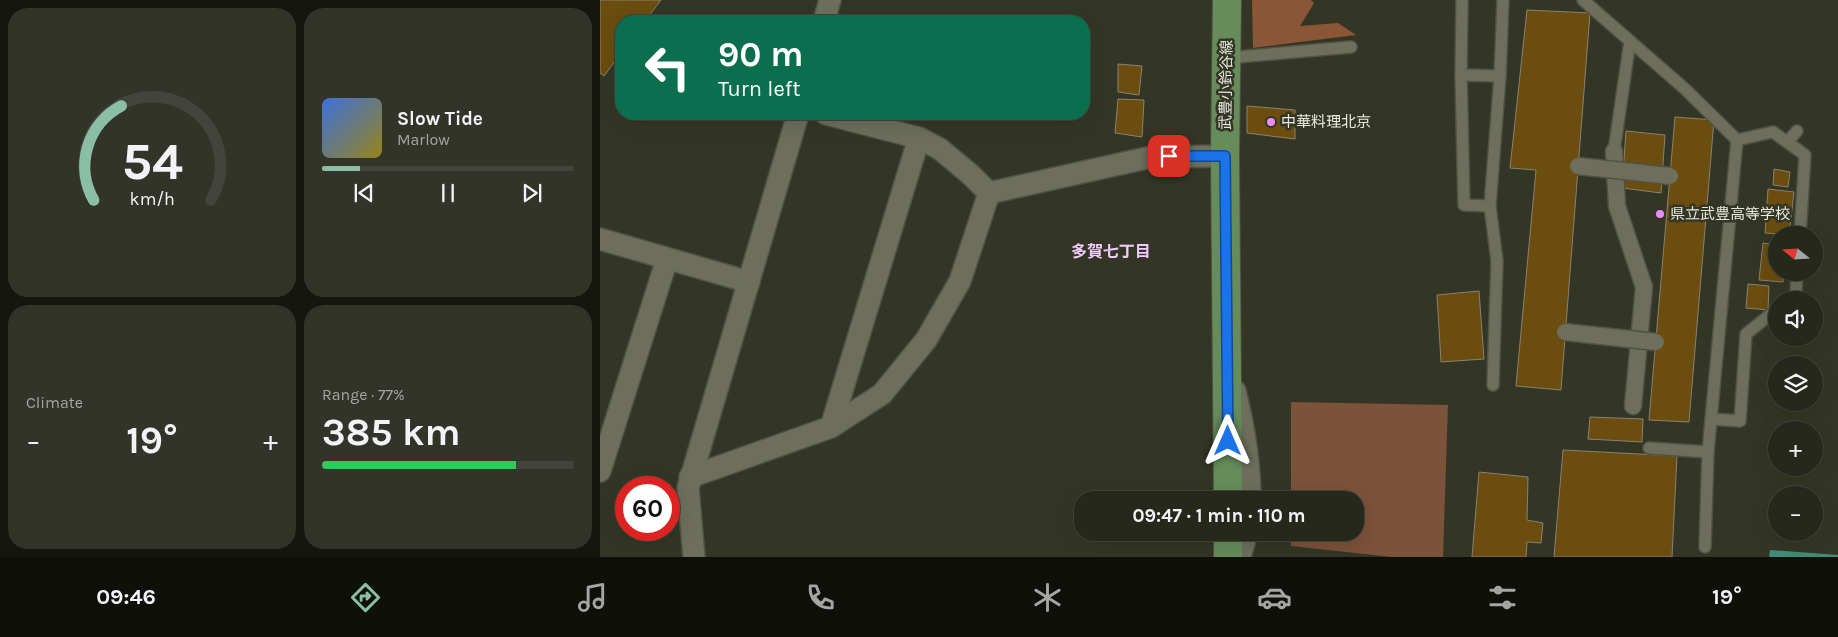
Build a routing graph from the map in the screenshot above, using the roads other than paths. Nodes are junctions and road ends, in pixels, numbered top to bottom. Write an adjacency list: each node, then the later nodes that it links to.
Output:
1 (830, 0): 6 (street)
2 (1227, 0): 9 (main road, 武豊小鈴谷線)
3 (1462, 0): 10 (lane)
4 (1503, 0): 11 (lane)
5 (1583, 0): 7 (lane)
6 (826, 15)
7 (1630, 41): 16 (lane); 18 (lane)
8 (1352, 47): 9 (lane)
9 (1226, 58): 19 (main road, 武豊小鈴谷線)
10 (1460, 75): 11 (lane); 23 (lane)
11 (1500, 76): 23 (lane)
12 (796, 120): 27 (street)
13 (849, 120): 15 (street)
14 (1798, 131): 17 (lane)
15 (919, 138): 22 (street); 35 (street)
16 (1737, 140): 17 (lane); 34 (lane)
17 (1787, 142): 24 (lane)
18 (1614, 151): 33 (street)
19 (1225, 156): 22 (street); 31 (main road, 武豊小鈴谷線)
20 (1578, 166): 21 (street, bridge)
21 (1670, 176)
22 (988, 193): 35 (street)
23 (1490, 206): 32 (lane)
24 (1801, 226)
25 (600, 238): 26 (street)
26 (668, 259): 27 (street); 38 (street)
27 (749, 282): 39 (street)
28 (1768, 316): 34 (lane)
29 (1565, 332): 30 (street, bridge)
30 (1656, 342)
31 (1227, 362): 40 (main road, 武豊小鈴谷線); 41 (street)
32 (1493, 385)
33 (1633, 406)
34 (1711, 419): 37 (lane)
35 (832, 427): 39 (street)
36 (1649, 448): 37 (lane)
37 (1708, 452): 44 (lane)
38 (600, 471)
39 (690, 478): 45 (street)
40 (1228, 491)
41 (1250, 491)
42 (1228, 541): 46 (main road)
43 (1244, 541): 47 (street)
44 (1705, 547)
45 (694, 557)
46 (1228, 557)
47 (1240, 557)

